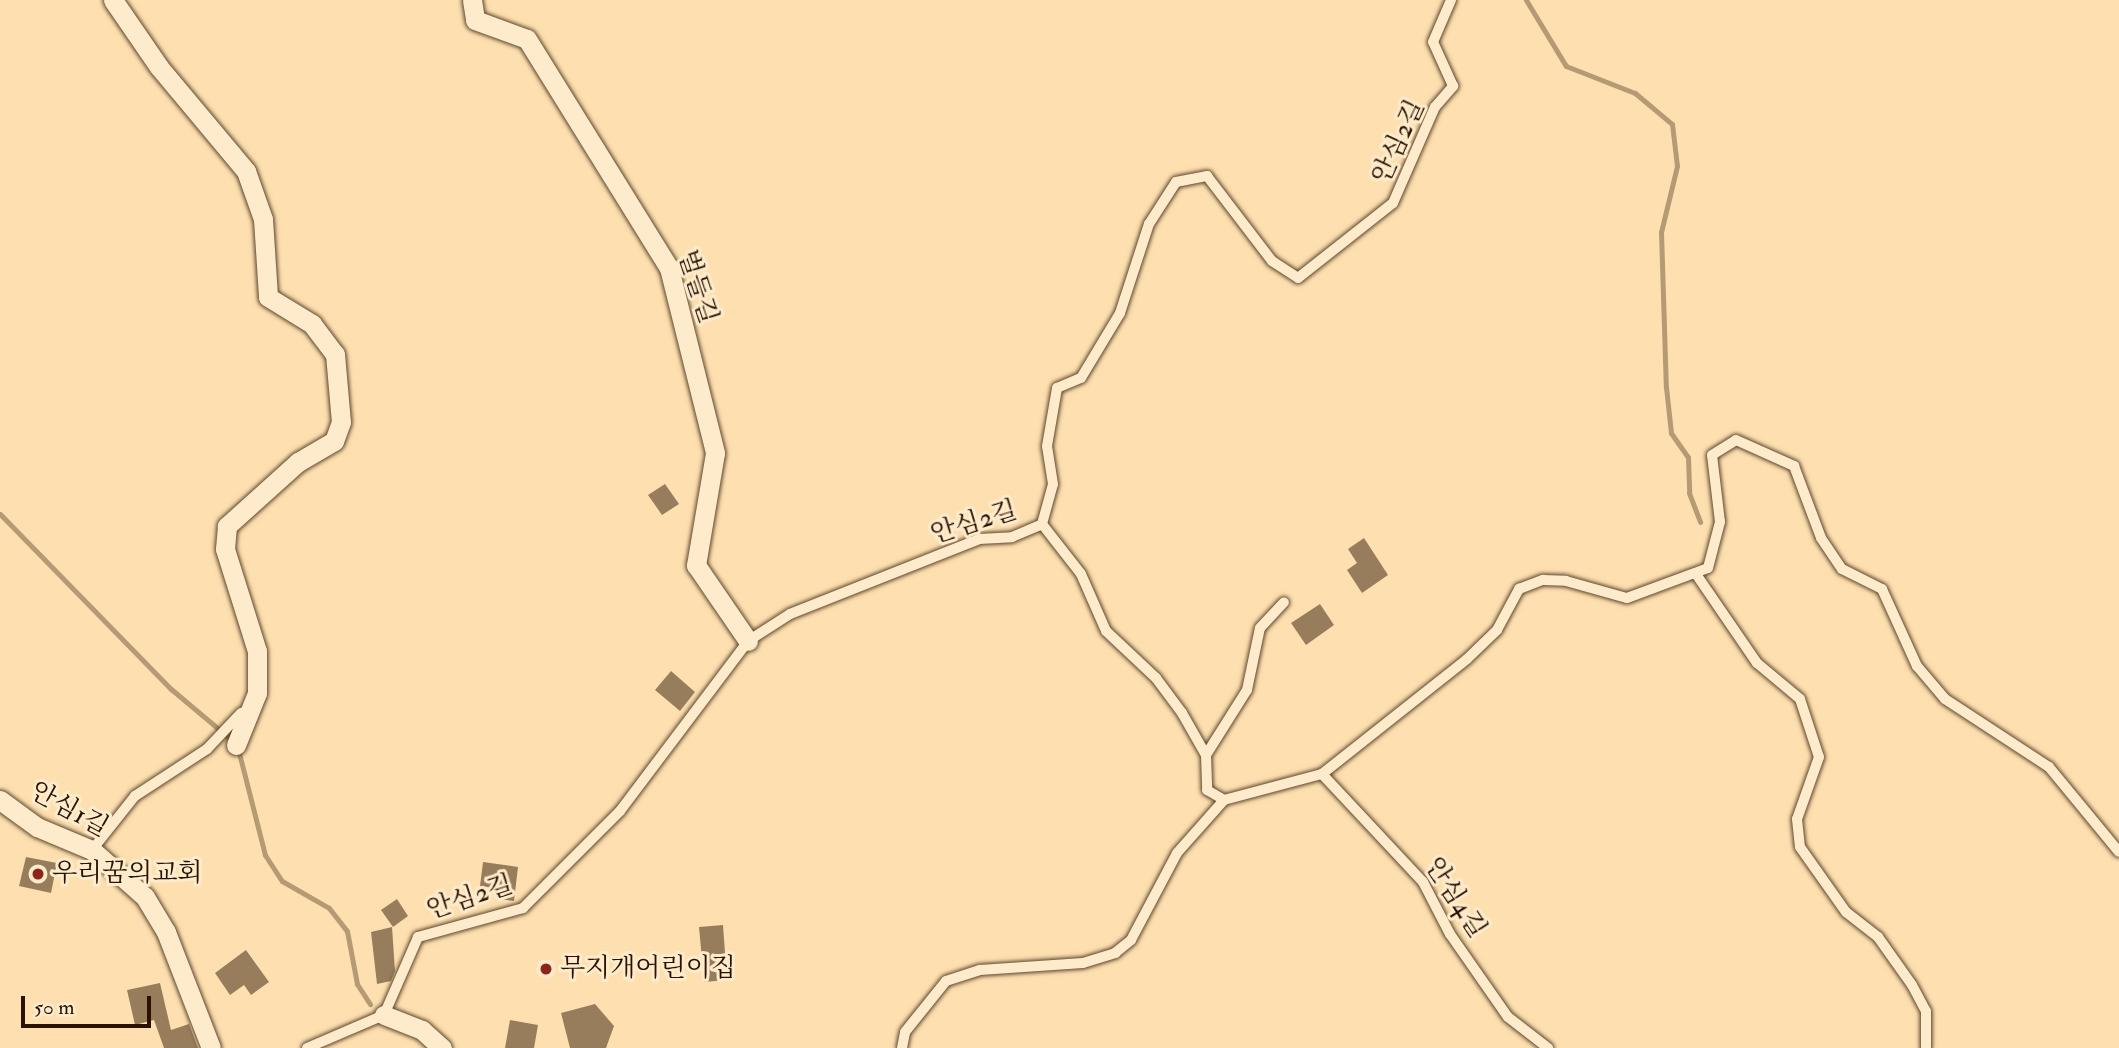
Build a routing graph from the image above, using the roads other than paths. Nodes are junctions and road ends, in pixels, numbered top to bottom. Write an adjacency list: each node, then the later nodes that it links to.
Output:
1 (113, 0): 9 (street)
2 (472, 0): 7 (street, 벌들길)
3 (1451, 0): 4 (lane, 안심2길)
4 (1042, 524): 7 (lane, 안심2길); 10 (lane)
5 (1696, 574): 11 (lane); 15 (lane); 22 (lane)
6 (1284, 602): 10 (lane)
7 (748, 641): 16 (lane, 안심2길)
8 (241, 713): 14 (lane)
9 (236, 744)
10 (1206, 755): 13 (lane)
11 (1322, 774): 13 (lane); 21 (lane, 안심4길)
12 (0, 800): 14 (street, 안심1길)
13 (1224, 800): 20 (lane)
14 (92, 850): 17 (street, 안심1길)
15 (2119, 852)
16 (384, 1015): 18 (lane); 19 (street)
17 (211, 1048)
18 (307, 1048)
19 (442, 1048)
20 (902, 1048)
21 (1548, 1048)
22 (1926, 1048)

